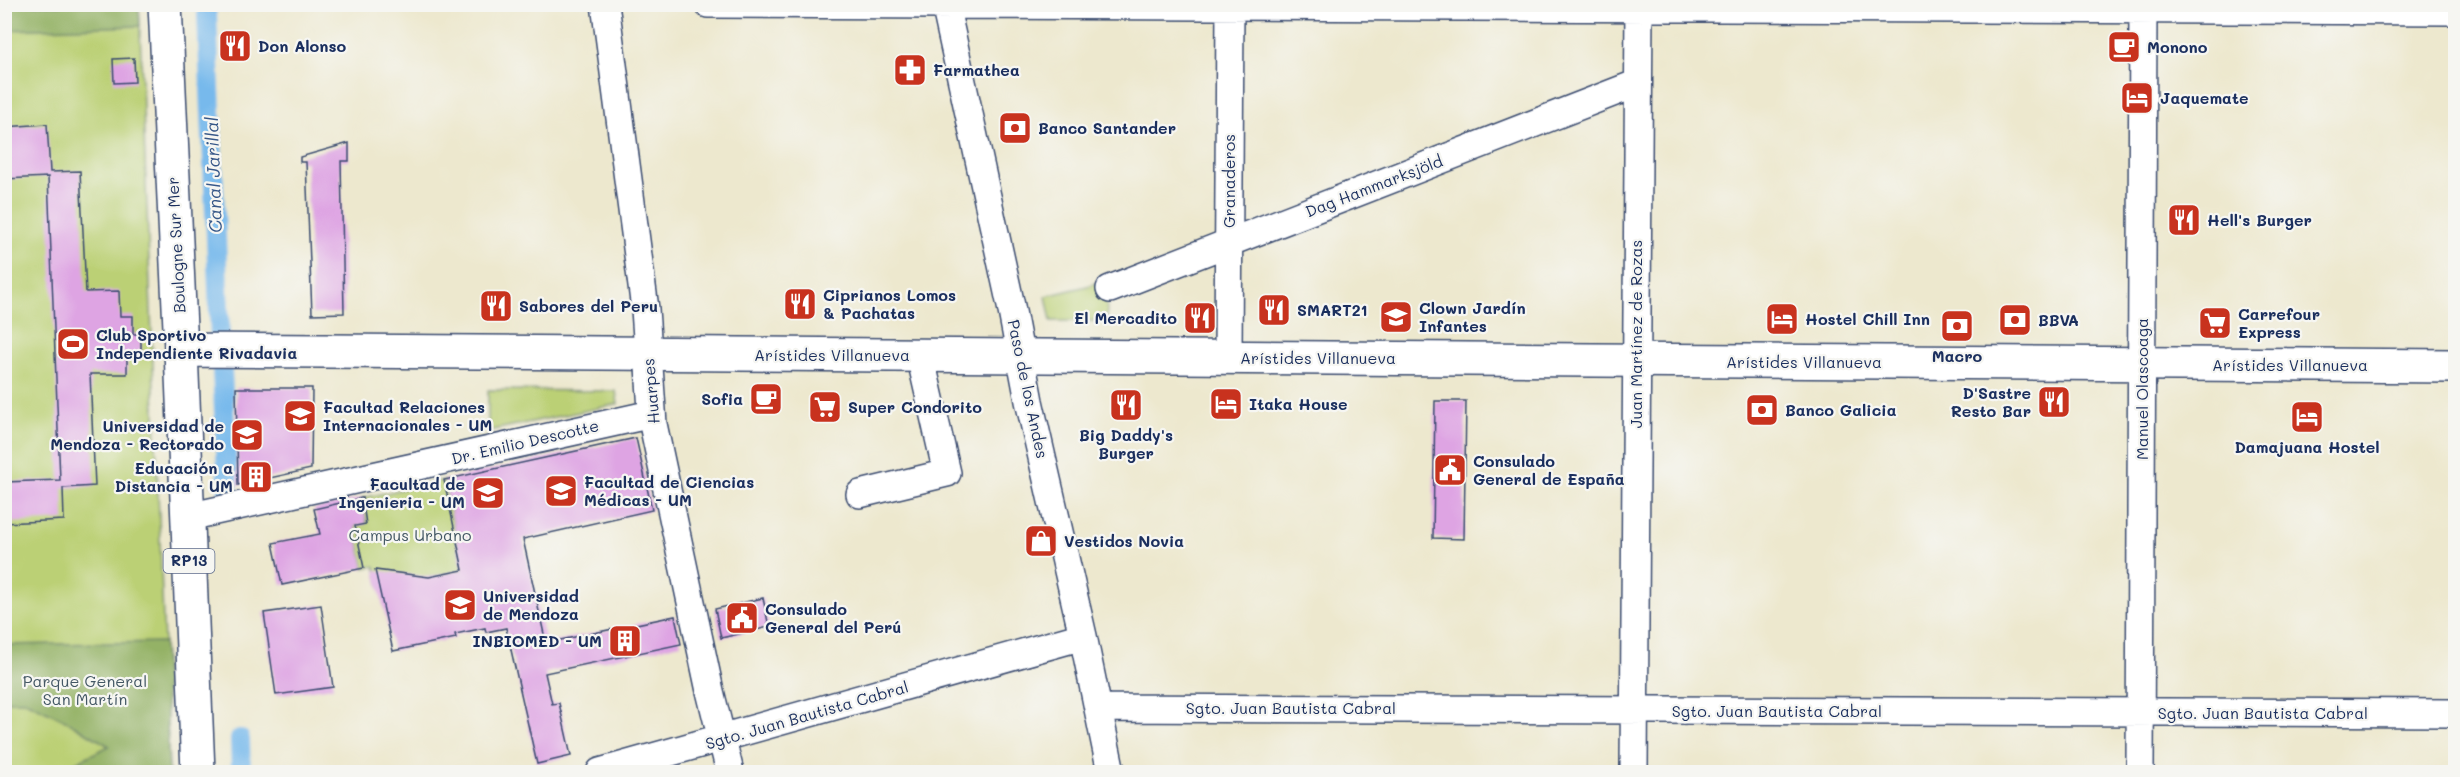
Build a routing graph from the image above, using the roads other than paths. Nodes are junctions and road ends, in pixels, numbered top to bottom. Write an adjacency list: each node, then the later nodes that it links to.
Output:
1 (165, 4): 12 (main road, Boulogne Sur Mer / RP13)
2 (605, 4): 13 (street, Huarpes)
3 (708, 4): 4 (street)
4 (945, 5): 5 (street); 15 (street, Paso de los Andes)
5 (1230, 6): 6 (street); 10 (street, Granaderos)
6 (1639, 7): 7 (street); 9 (street, Juan Martínez de Rozas)
7 (2143, 8): 8 (street); 18 (street, Manuel Olascoaga)
8 (2456, 11)
9 (1638, 83): 10 (street, Dag Hammarksjöld); 17 (street, Juan Martínez de Rozas)
10 (1229, 242): 11 (street, Dag Hammarksjöld); 16 (street, Granaderos)
11 (1110, 289)
12 (182, 350): 13 (main road, Arístides Villanueva); 22 (main road, Boulogne Sur Mer / RP13)
13 (648, 353): 14 (main road, Arístides Villanueva); 20 (street, Huarpes)
14 (920, 355): 15 (main road, Arístides Villanueva); 21 (street)
15 (1020, 356): 16 (main road, Arístides Villanueva); 23 (street, Paso de los Andes)
16 (1228, 358): 17 (main road, Arístides Villanueva)
17 (1635, 360): 18 (main road, Arístides Villanueva); 25 (street, Juan Martínez de Rozas)
18 (2142, 364): 19 (main road, Arístides Villanueva); 26 (street, Manuel Olascoaga)
19 (2456, 366)
20 (652, 414): 22 (street, Dr. Emilio Descotte); 28 (street, Huarpes)
21 (860, 494)
22 (188, 517): 29 (main road, Boulogne Sur Mer / RP13)
23 (1083, 636): 24 (street, Paso de los Andes); 28 (street, Sgto. Juan Bautista Cabral)
24 (1099, 708): 25 (street, Sgto. Juan Bautista Cabral); 32 (street, Paso de los Andes)
25 (1634, 710): 26 (street, Sgto. Juan Bautista Cabral); 33 (street, Juan Martínez de Rozas)
26 (2141, 713): 27 (street, Sgto. Juan Bautista Cabral); 34 (street, Manuel Olascoaga)
27 (2456, 713)
28 (722, 739): 30 (street, Sgto. Juan Bautista Cabral); 31 (street, Huarpes)
29 (198, 772)
30 (600, 772)
31 (730, 772)
32 (1111, 772)
33 (1634, 772)
34 (2140, 772)

